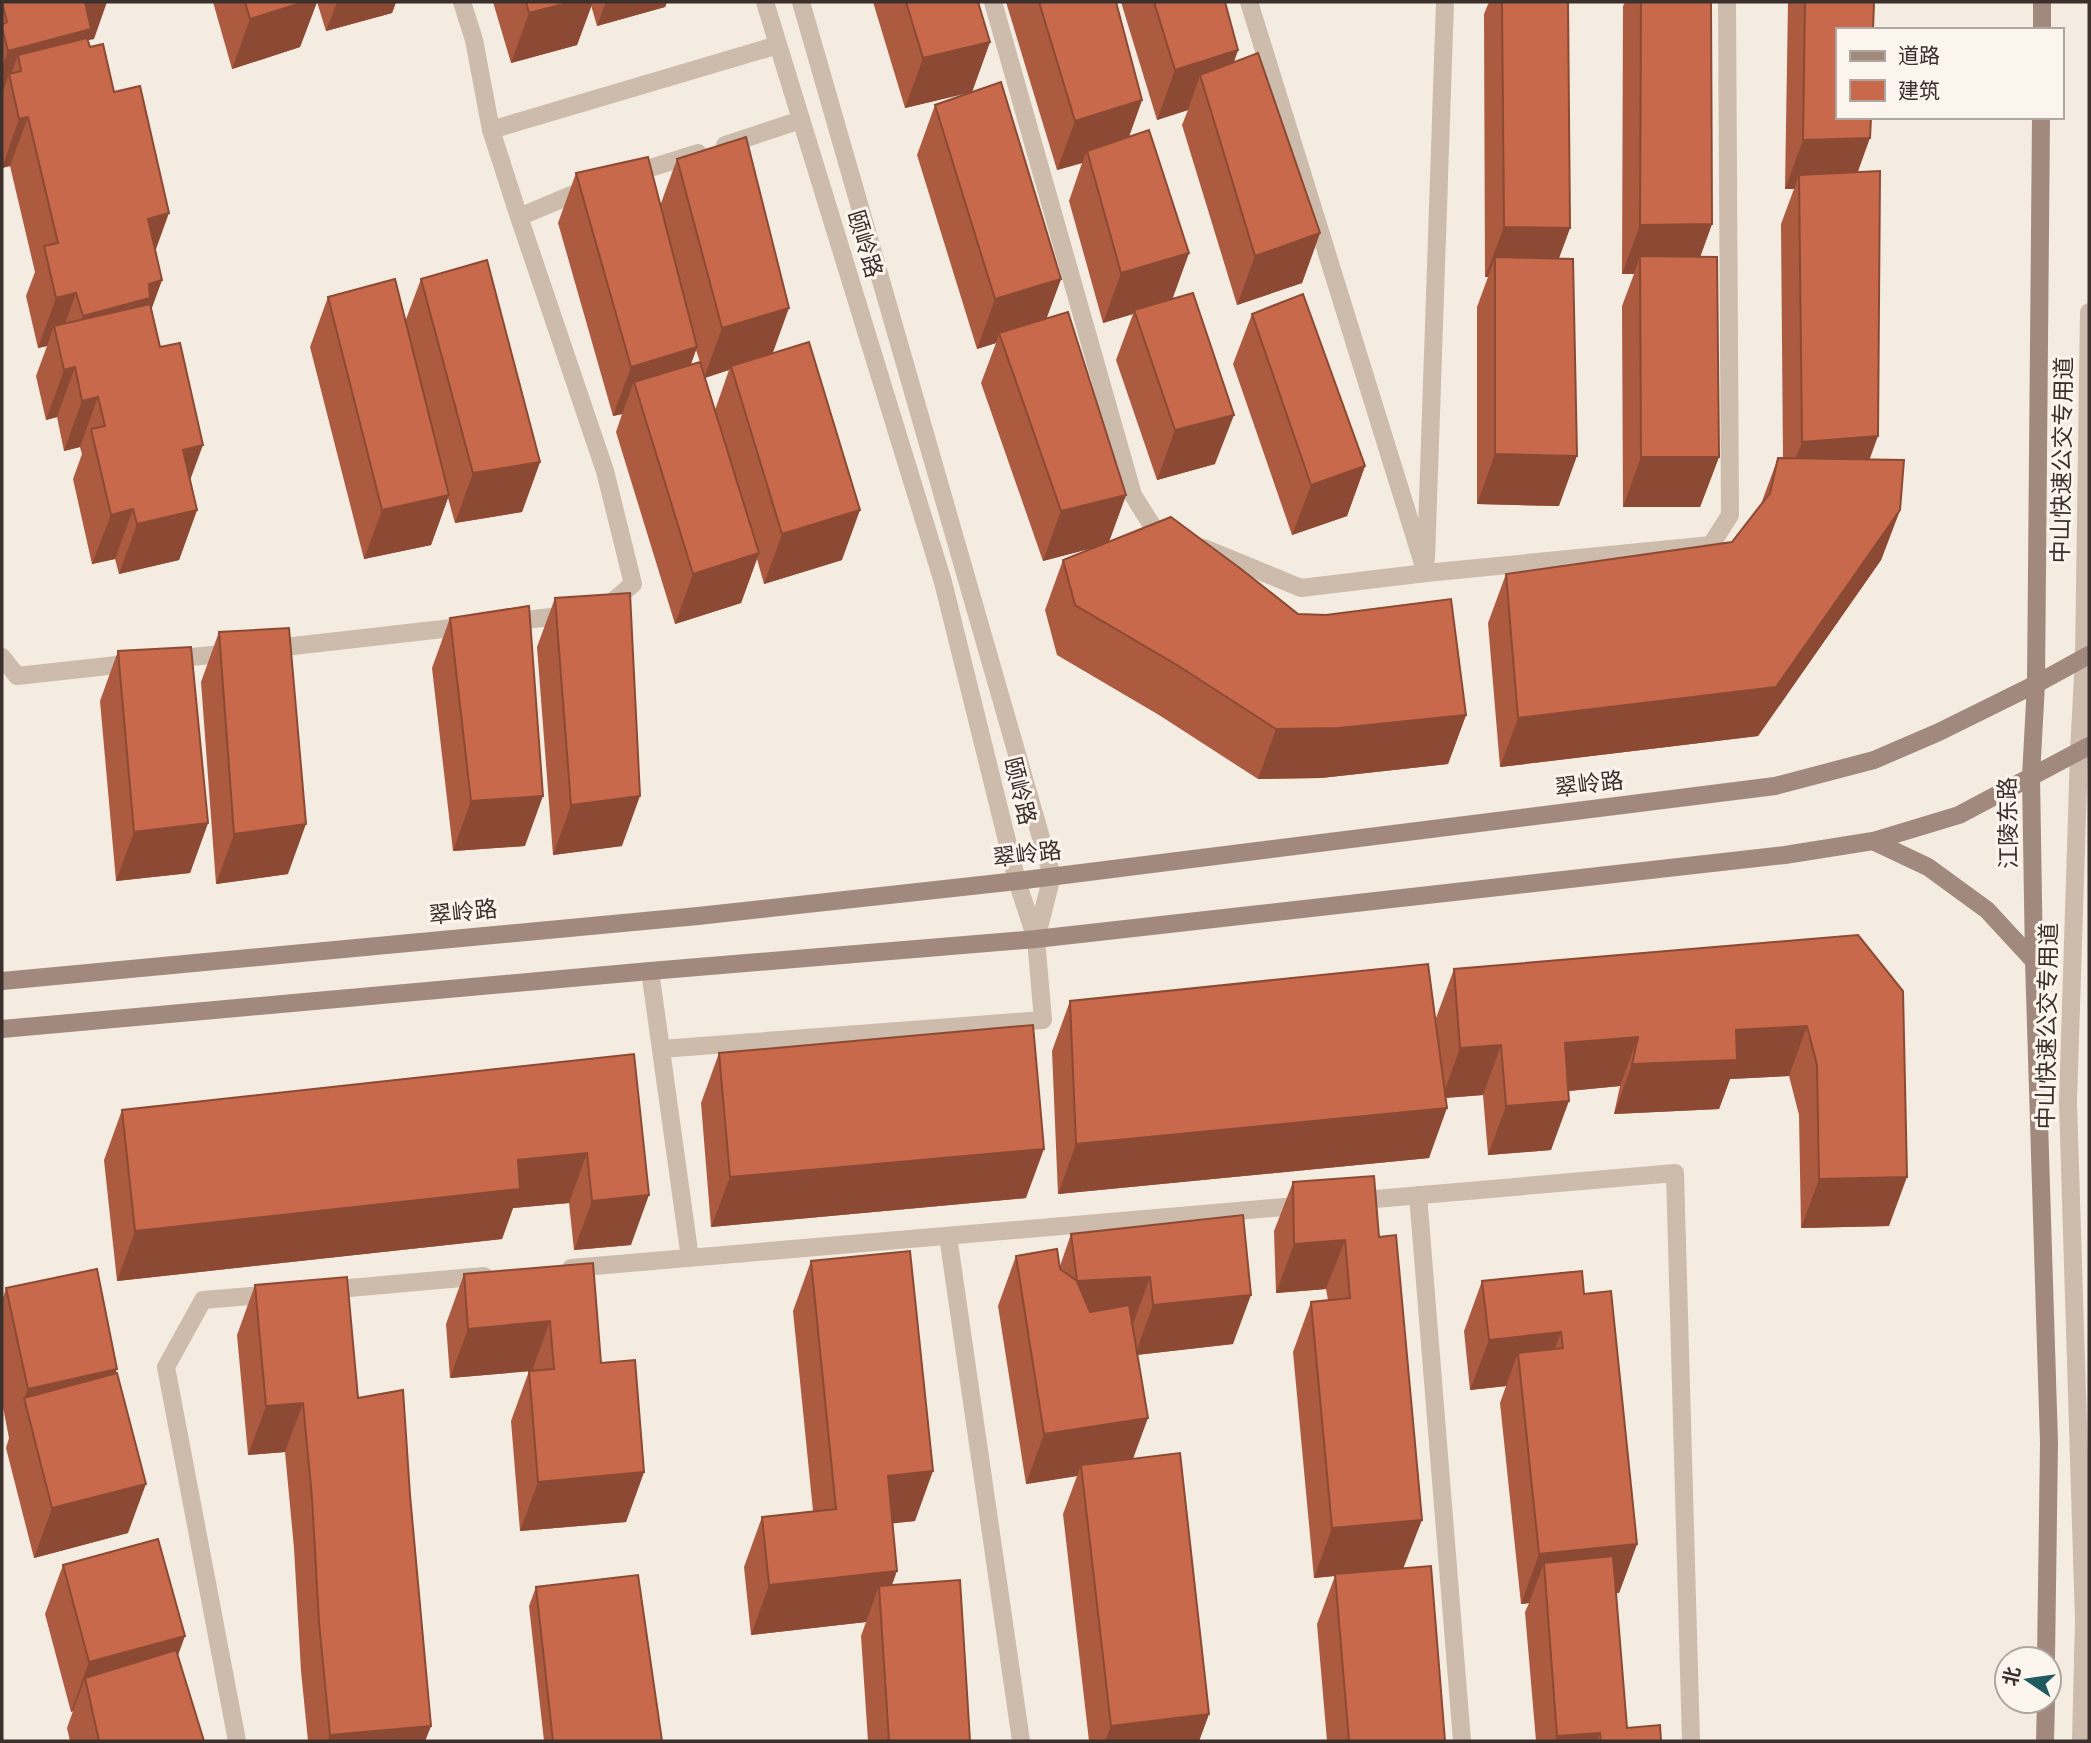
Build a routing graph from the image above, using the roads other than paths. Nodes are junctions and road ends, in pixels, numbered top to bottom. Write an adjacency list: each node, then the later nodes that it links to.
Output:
1 (462, 2): 13 (street)
2 (765, 2): 10 (street, 颐岭路)
3 (801, 2): 23 (street, 颐岭路)
4 (993, 2): 16 (street)
5 (1249, 2): 16 (street)
6 (1445, 2): 16 (street)
7 (1727, 2): 16 (street)
8 (2042, 2): 9 (main road)
9 (2042, 28)
10 (778, 45): 12 (street, 颐岭路); 13 (street)
11 (2041, 119): 19 (main road, 江陵东路)
12 (802, 120): 14 (street); 24 (street, 颐岭路)
13 (491, 130): 14 (street)
14 (519, 217): 17 (street)
15 (2089, 312): 18 (street, 中山快速公交专用道)
16 (1426, 573)
17 (2, 657)
18 (2087, 657): 19 (main road, 翠岭路); 20 (street, 中山快速公交专用道)
19 (2036, 684): 21 (main road, 江陵东路); 23 (main road, 翠岭路)
20 (2084, 749): 21 (main road); 45 (street, 中山快速公交专用道)
21 (2031, 776): 22 (main road); 26 (main road, 江陵东路)
22 (1873, 841): 25 (main road); 26 (main road)
23 (1052, 876): 24 (main road, 翠岭路); 25 (street)
24 (1017, 881): 25 (street, 颐岭路); 28 (main road, 翠岭路)
25 (1036, 939): 27 (main road); 30 (street)
26 (2034, 961): 38 (main road, 江陵东路)
27 (650, 971): 29 (main road); 30 (street)
28 (2, 981)
29 (2, 1029)
30 (661, 1049): 33 (street)
31 (1418, 1195): 32 (street); 42 (street); 43 (street)
32 (948, 1236): 33 (street); 41 (street)
33 (690, 1258): 34 (street)
34 (551, 1270)
35 (495, 1275): 36 (street)
36 (314, 1291)
37 (287, 1293): 40 (street)
38 (2046, 1645)
39 (2046, 1715): 44 (main road)
40 (237, 1741)
41 (1021, 1741)
42 (1462, 1741)
43 (1691, 1741)
44 (2045, 1741)
45 (2081, 1741)

